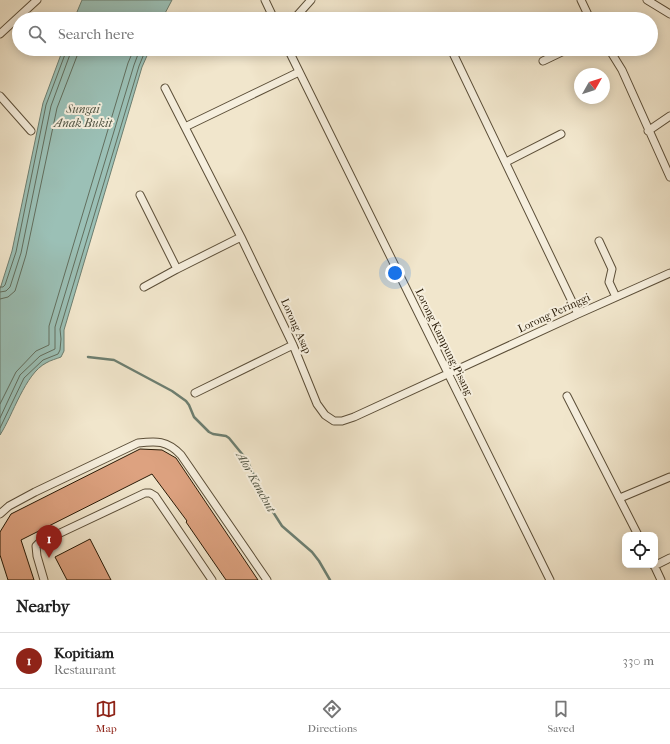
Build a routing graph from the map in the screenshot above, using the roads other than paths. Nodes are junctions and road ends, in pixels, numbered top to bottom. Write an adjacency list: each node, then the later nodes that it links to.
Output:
1 (37, 0): 6 (street)
2 (265, 0): 7 (street)
3 (311, 0): 8 (street)
4 (581, 0): 9 (street)
5 (647, 0): 10 (street)
6 (24, 12)
7 (271, 12)
8 (300, 12)
9 (587, 12)
10 (670, 14)
11 (12, 23): 12 (street)
12 (0, 34)
13 (291, 56): 18 (street, Lorong Kampung Pisang)
14 (454, 56): 26 (street)
15 (553, 56): 17 (street)
16 (613, 56): 24 (street)
17 (543, 61)
18 (299, 72): 22 (street); 37 (street, Lorong Kampung Pisang)
19 (165, 88): 22 (street, Lorong Asap)
20 (0, 96): 23 (street)
21 (670, 116): 24 (street)
22 (185, 127): 29 (street, Lorong Asap)
23 (31, 131)
24 (648, 131): 27 (street)
25 (561, 134): 26 (street)
26 (506, 162): 35 (street)
27 (670, 177)
28 (140, 195): 31 (street)
29 (241, 237): 31 (street); 36 (street, Lorong Asap)
30 (599, 241): 34 (street)
31 (177, 269): 33 (street)
32 (670, 273): 34 (street, Lorong Peringgi)
33 (144, 287)
34 (616, 296): 35 (street, Lorong Peringgi)
35 (578, 314): 37 (street, Lorong Peringgi)
36 (293, 345): 37 (street, Lorong Asap); 38 (street)
37 (448, 374): 50 (street, Lorong Kampung Pisang)
38 (195, 393)
39 (567, 396): 41 (street)
40 (670, 477): 41 (street)
41 (620, 498): 43 (street)
42 (0, 514): 49 (street)
43 (637, 532)
44 (670, 558): 45 (street)
45 (658, 563)
46 (655, 568): 51 (street)
47 (44, 580): 48 (street)
48 (212, 580)
49 (267, 580)
50 (550, 580)
51 (661, 580)

